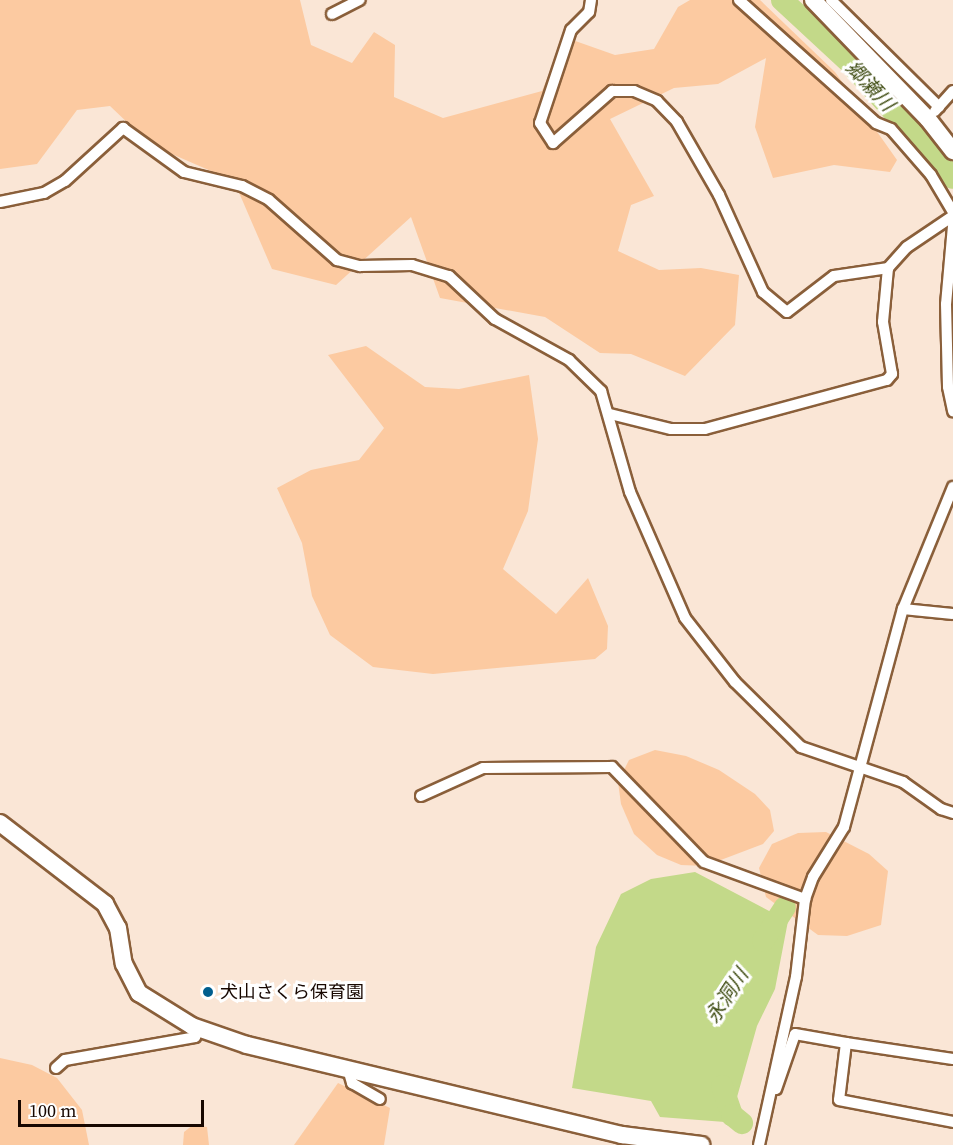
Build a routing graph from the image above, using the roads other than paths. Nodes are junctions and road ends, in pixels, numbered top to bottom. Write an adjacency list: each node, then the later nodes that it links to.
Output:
1 (360, 0): 6 (street)
2 (591, 0): 13 (street)
3 (739, 0): 11 (street)
4 (813, 0): 8 (street)
5 (831, 0): 8 (street)
6 (332, 14)
7 (953, 91): 8 (street)
8 (934, 113): 9 (street)
9 (953, 151)
10 (0, 202): 15 (street)
11 (953, 214): 13 (street)
12 (953, 226): 14 (street)
13 (888, 268): 15 (street)
14 (953, 411)
15 (610, 414): 19 (street)
16 (953, 487): 17 (street)
17 (903, 609): 18 (street); 19 (street)
18 (953, 614)
19 (858, 768): 21 (street); 23 (street)
20 (421, 796): 23 (street)
21 (953, 813)
22 (0, 823): 24 (street)
23 (805, 899): 30 (street)
24 (199, 1029): 27 (street); 28 (street)
25 (846, 1043): 26 (street); 30 (street); 31 (street)
26 (953, 1059)
27 (56, 1068)
28 (348, 1069): 29 (street); 32 (street)
29 (380, 1099)
30 (763, 1117): 33 (street)
31 (953, 1122)
32 (701, 1145)
33 (759, 1145)

